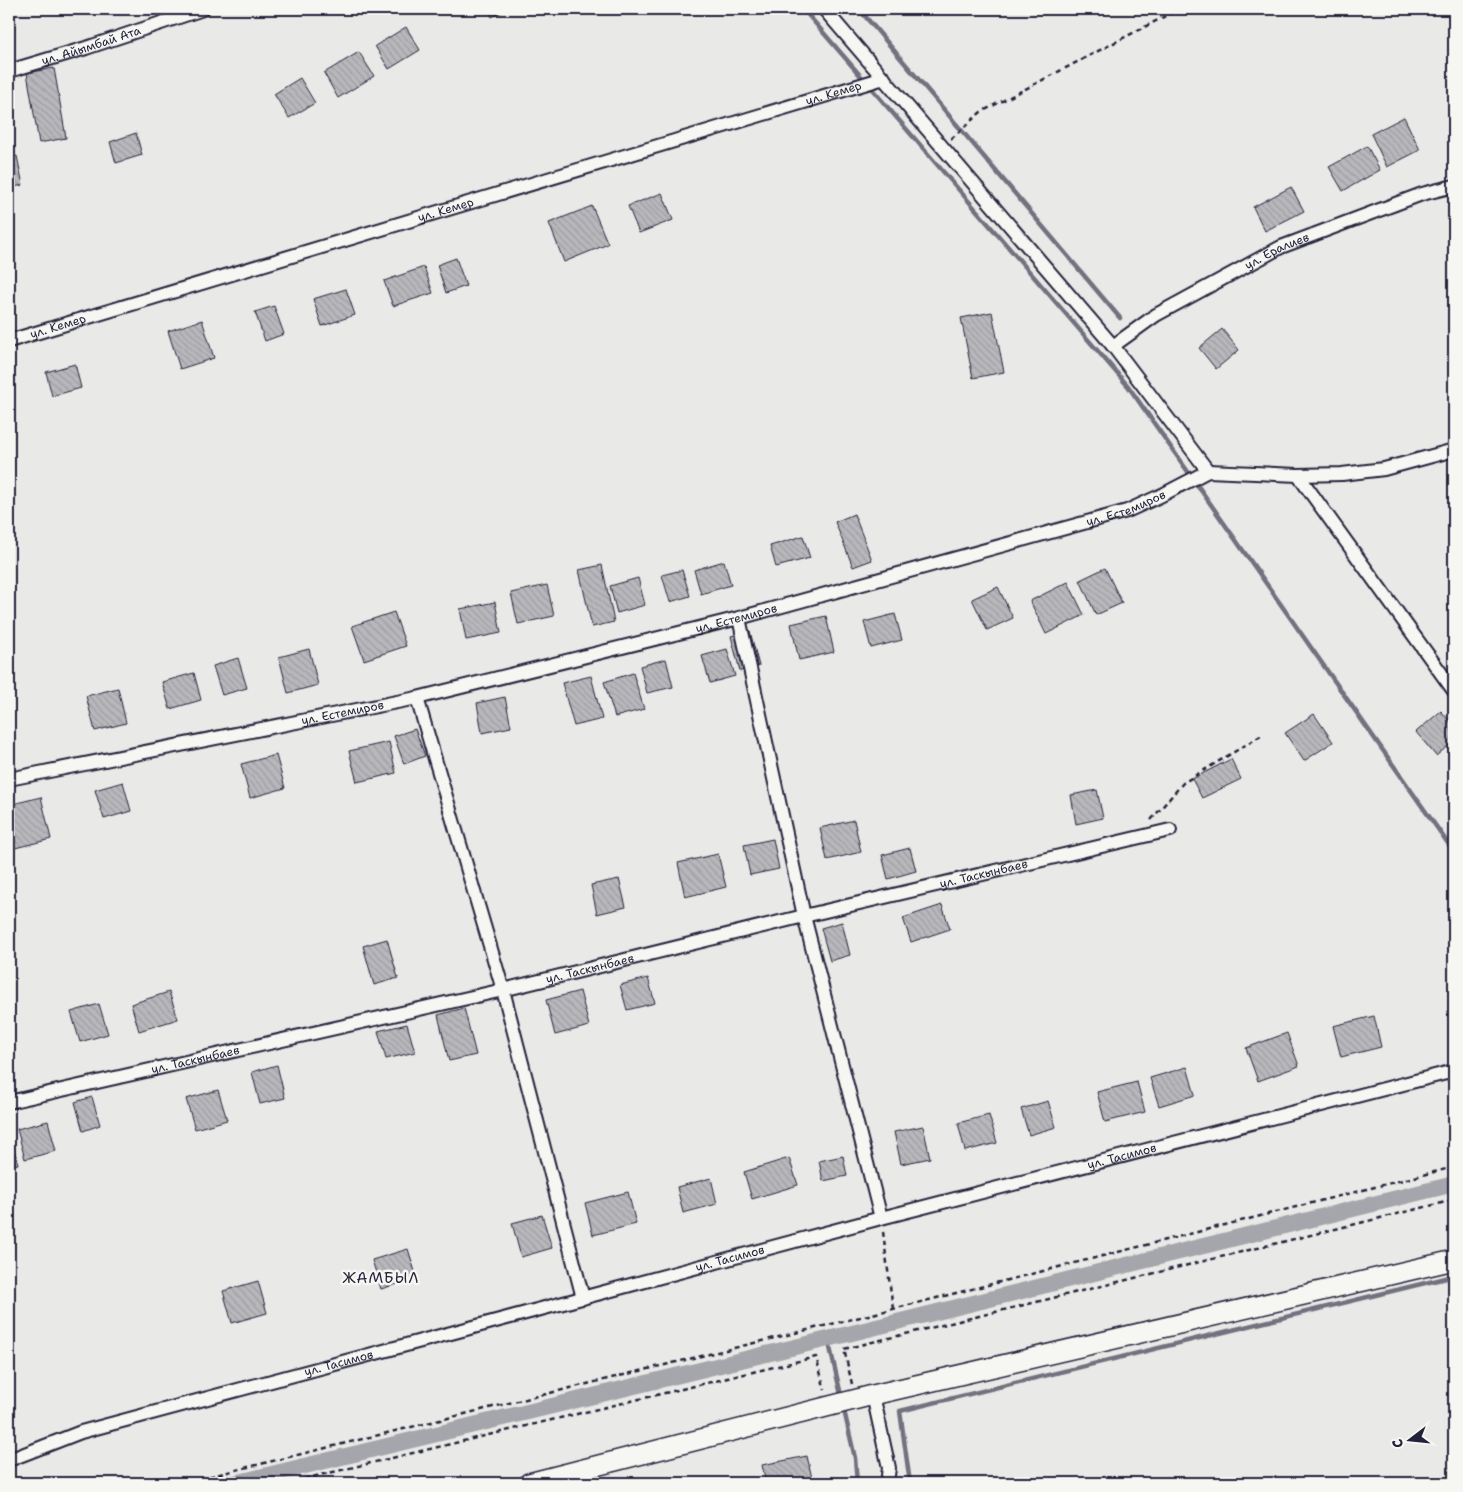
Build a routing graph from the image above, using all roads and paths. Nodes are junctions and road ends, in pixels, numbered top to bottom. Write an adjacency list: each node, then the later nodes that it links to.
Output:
1 (203, 9): 4 (street, ул. Айымбай Ата)
2 (824, 9): 5 (street)
3 (1179, 9): 6 (path)
4 (9, 71)
5 (884, 78): 6 (street); 8 (street, ул. Кемер)
6 (943, 147): 9 (street)
7 (1454, 186): 9 (street, ул. Ералиев)
8 (9, 341)
9 (1113, 346): 11 (street)
10 (1454, 450): 12 (street)
11 (1208, 471): 12 (street); 13 (street, ул. Естемиров)
12 (1298, 475): 14 (street)
13 (739, 618): 15 (street, ул. Естемиров); 20 (street)
14 (1454, 691)
15 (417, 698): 17 (street, ул. Естемиров); 21 (street)
16 (1262, 735): 19 (path)
17 (9, 779)
18 (1170, 830): 19 (street, ул. Таскынбаев)
19 (1136, 838): 20 (street, ул. Таскынбаев)
20 (804, 916): 21 (street, ул. Таскынбаев); 26 (street)
21 (502, 990): 23 (street, ул. Таскынбаев); 28 (street)
22 (1454, 1071): 26 (street, ул. Тасимов)
23 (9, 1102)
24 (1454, 1167): 29 (path)
25 (1454, 1200): 30 (path)
26 (881, 1218): 28 (street, ул. Тасимов); 29 (path)
27 (1454, 1260): 30 (main road)
28 (583, 1298): 32 (street, ул. Тасимов)
29 (892, 1310): 33 (path)
30 (864, 1397): 31 (main road); 36 (street)
31 (829, 1406): 34 (path); 35 (main road)
32 (9, 1460)
33 (182, 1483)
34 (287, 1483)
35 (529, 1483)
36 (887, 1483)

